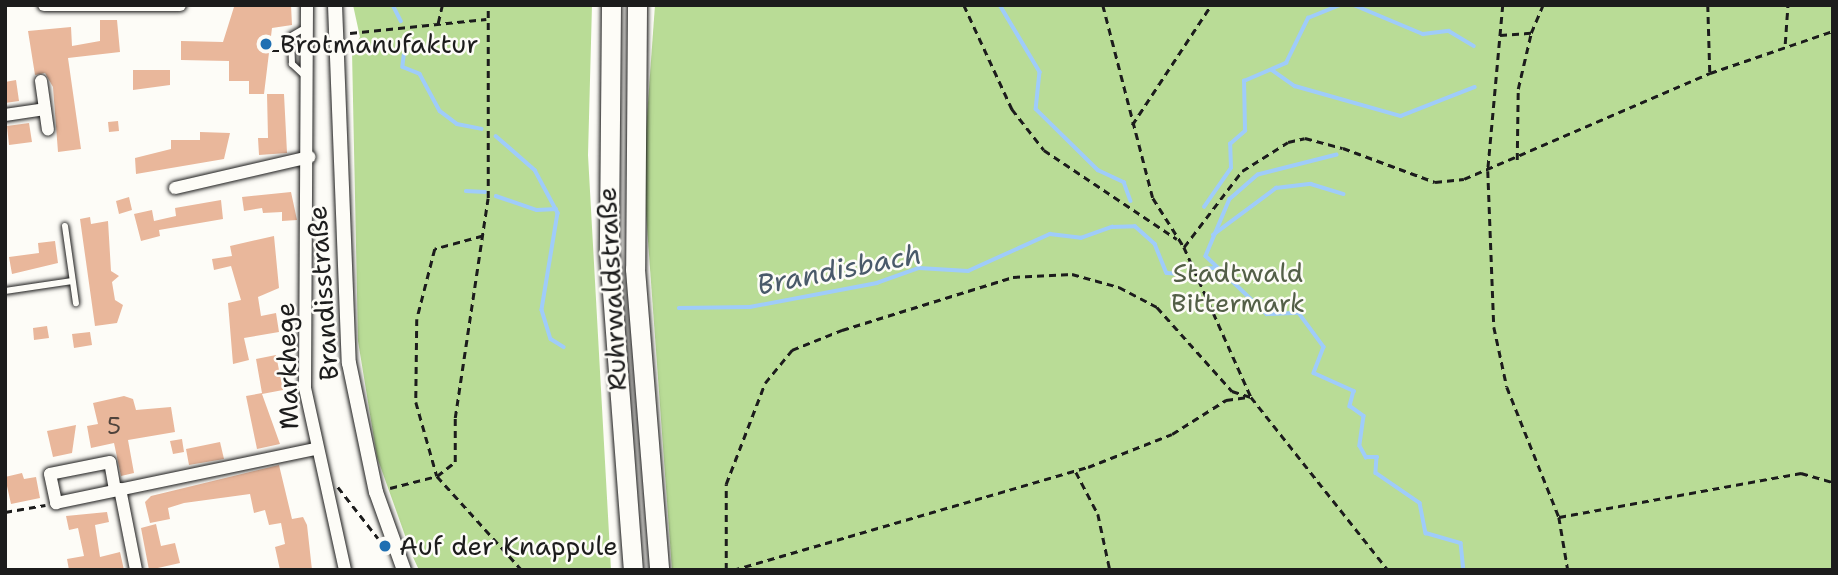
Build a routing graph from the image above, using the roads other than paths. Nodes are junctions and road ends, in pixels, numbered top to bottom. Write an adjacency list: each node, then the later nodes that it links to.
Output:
1 (44, 5): 6 (street)
2 (180, 5): 6 (street)
3 (307, 5): 12 (street, Markhege)
4 (611, 5): 23 (highway)
5 (637, 5): 24 (highway, Ruhrwaldstraße)
6 (114, 6)
7 (335, 7): 22 (street, Brandisstraße)
8 (41, 80): 9 (street)
9 (45, 109): 10 (street); 11 (street)
10 (5, 115)
11 (48, 130)
12 (309, 157): 13 (street); 18 (street, Markhege)
13 (175, 188)
14 (65, 226): 15 (lane)
15 (72, 281): 16 (lane); 17 (lane)
16 (5, 291)
17 (76, 303)
18 (314, 449): 19 (street); 21 (street, Markhege)
19 (117, 490): 19 (street); 20 (street)
20 (136, 570)
21 (345, 570)
22 (404, 570)
23 (633, 570)
24 (659, 570)

